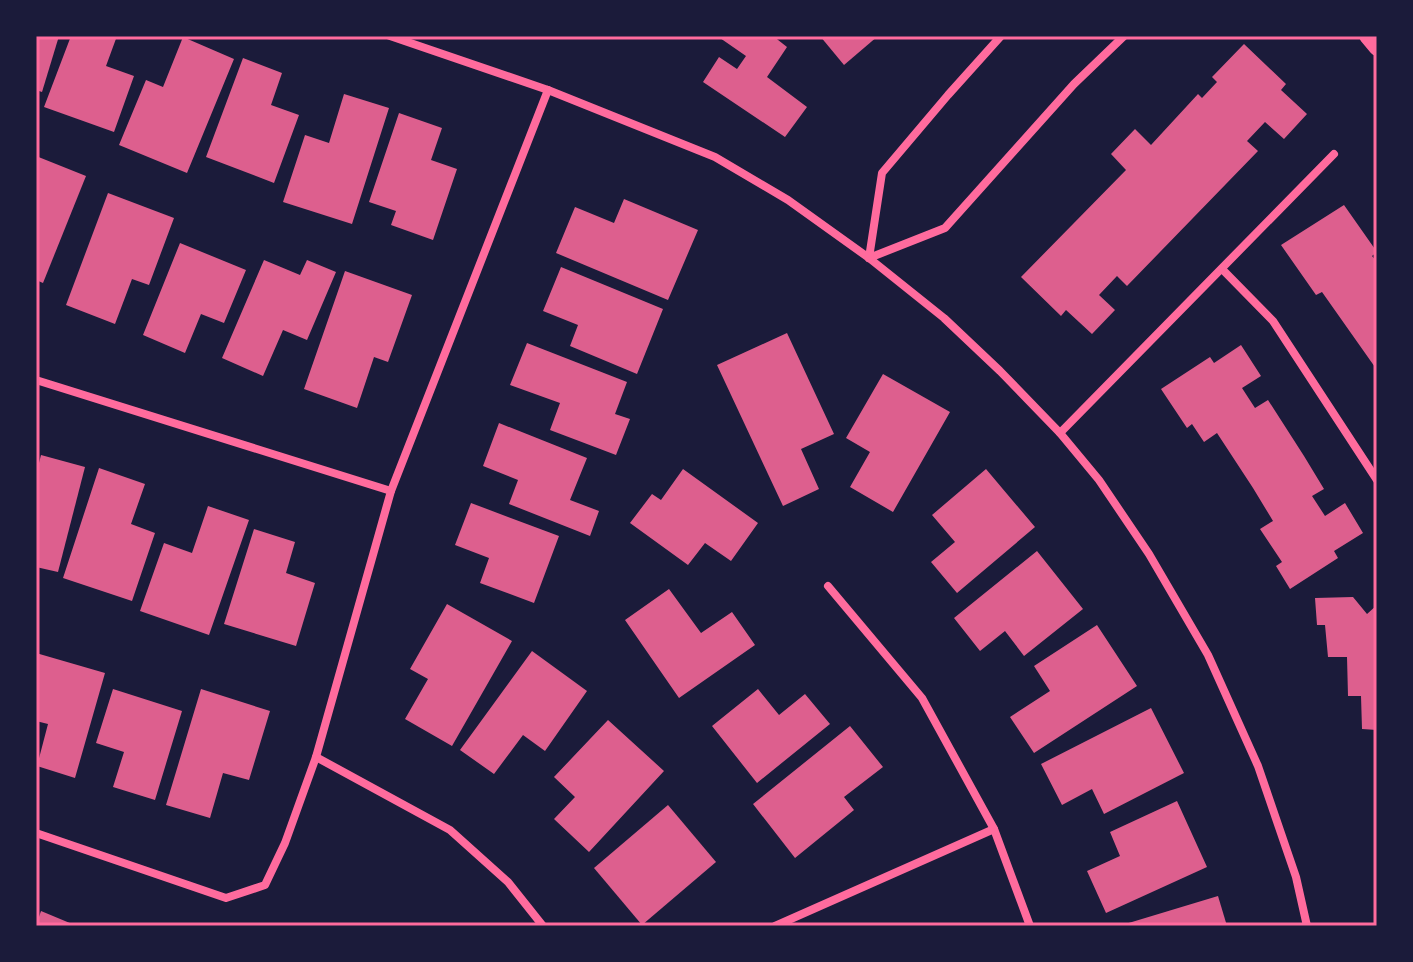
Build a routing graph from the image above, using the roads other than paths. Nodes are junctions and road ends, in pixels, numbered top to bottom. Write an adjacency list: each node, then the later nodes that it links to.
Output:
1 (390, 36): 6 (street)
2 (1001, 36): 8 (street)
3 (1124, 36): 8 (street)
4 (1367, 36): 5 (main road)
5 (1377, 48)
6 (548, 90): 8 (street); 13 (street)
7 (1334, 154): 9 (street)
8 (869, 258): 11 (street)
9 (1222, 269): 11 (street); 12 (street)
10 (36, 380): 13 (street)
11 (1060, 433): 21 (street)
12 (1377, 480)
13 (391, 491): 15 (street)
14 (828, 586): 16 (street)
15 (316, 757): 17 (street); 18 (street)
16 (994, 829): 19 (street); 20 (street)
17 (36, 833)
18 (543, 926)
19 (775, 926)
20 (1030, 926)
21 (1307, 926)

